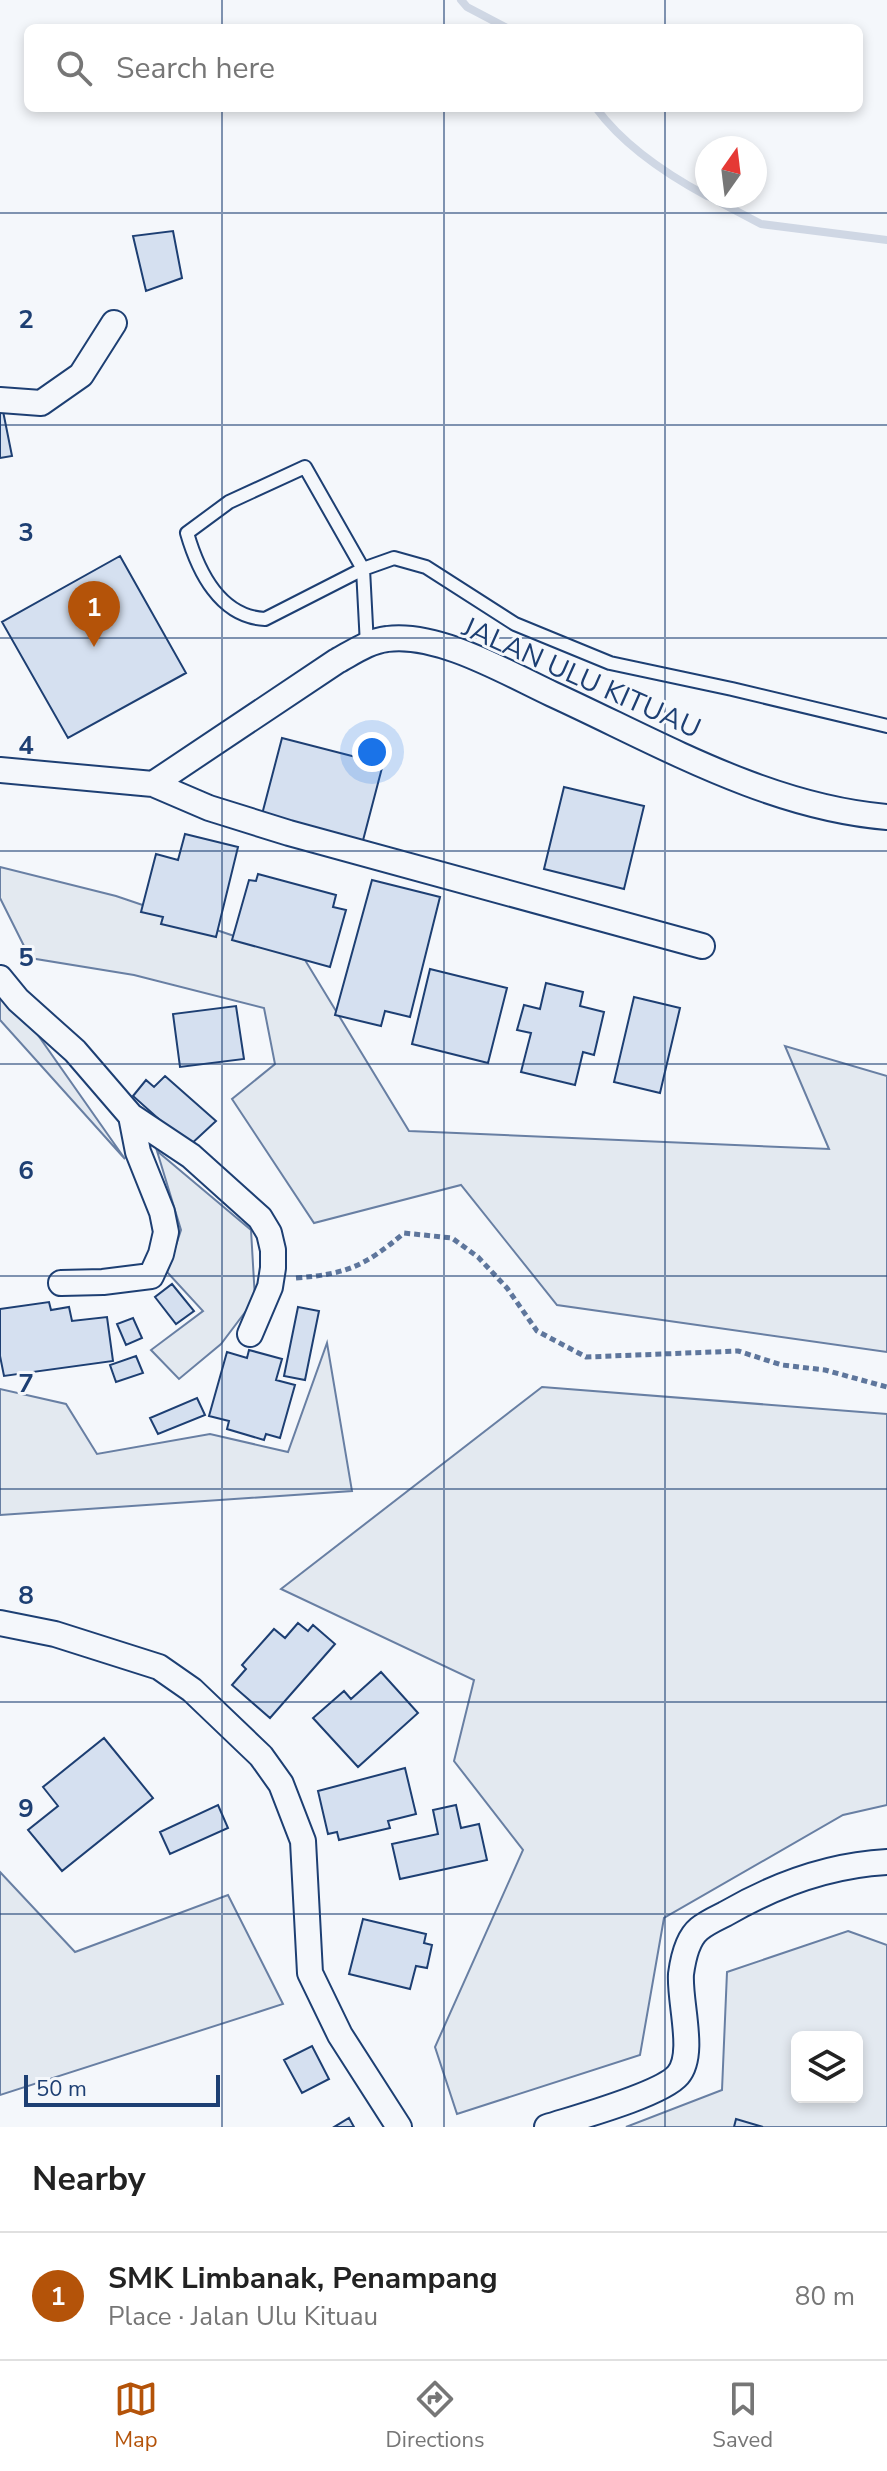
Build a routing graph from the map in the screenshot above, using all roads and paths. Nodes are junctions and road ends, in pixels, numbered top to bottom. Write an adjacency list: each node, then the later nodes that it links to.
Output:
1 (114, 323): 2 (street)
2 (0, 400)
3 (363, 569): 3 (lane); 4 (lane); 5 (lane)
4 (367, 645): 7 (street, JALAN ULU KITUAU); 8 (street, JALAN ULU KITUAU)
5 (887, 726)
6 (0, 770): 7 (street)
7 (153, 784): 9 (street)
8 (887, 817)
9 (702, 946)
10 (0, 978): 11 (street)
11 (131, 1116): 12 (street); 13 (street)
12 (273, 1268): 14 (street); 15 (path)
13 (61, 1283)
14 (250, 1334)
15 (887, 1387)
16 (0, 1623): 18 (street)
17 (887, 1862): 19 (street)
18 (399, 2127)
19 (547, 2127)

